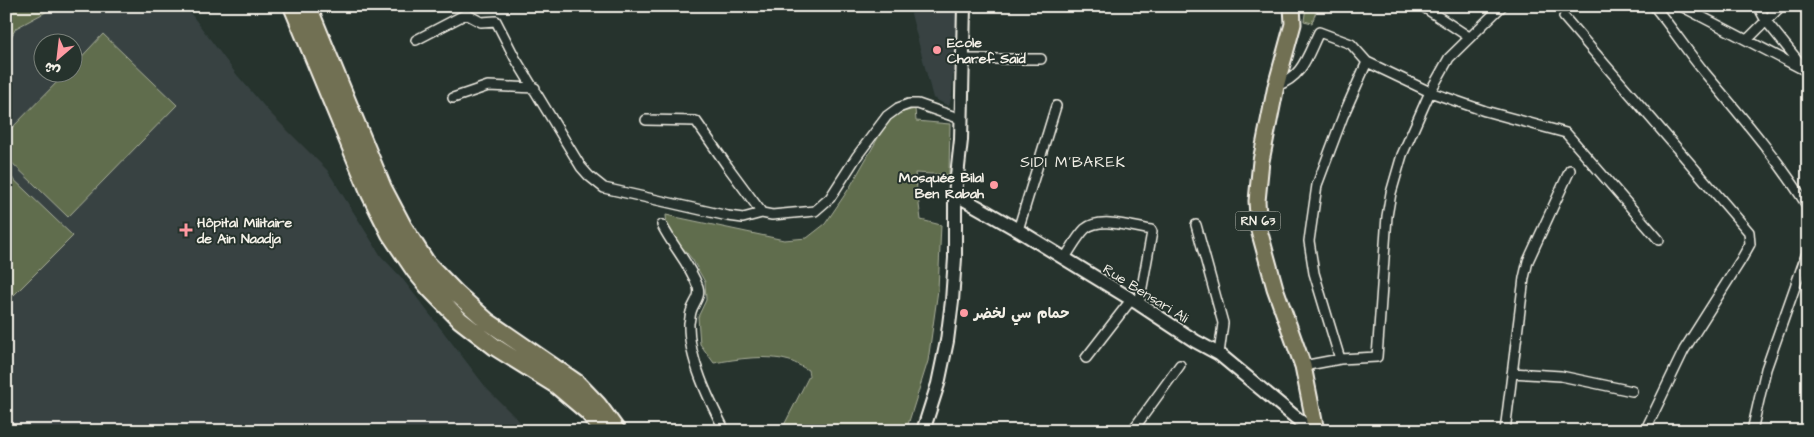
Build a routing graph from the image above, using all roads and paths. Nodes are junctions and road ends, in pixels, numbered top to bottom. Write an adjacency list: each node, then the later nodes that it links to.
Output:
1 (292, 6): 47 (highway)
2 (308, 6): 48 (highway)
3 (964, 6): 17 (main road)
4 (1292, 6): 21 (main road, RN 63)
5 (1422, 6): 14 (street)
6 (1502, 6): 14 (street)
7 (1654, 6): 30 (street)
8 (1681, 6): 16 (street)
9 (1758, 6): 13 (street)
10 (1780, 6): 13 (street)
11 (464, 10): 15 (street); 22 (street)
12 (1564, 17): 54 (street)
13 (1766, 21): 16 (street); 20 (street)
14 (1469, 37): 23 (street)
15 (416, 40)
16 (1747, 40): 20 (street)
17 (962, 59): 18 (street); 26 (main road)
18 (1041, 59)
19 (1367, 62): 21 (street); 23 (street); 41 (street)
20 (1808, 72)
21 (1276, 86): 43 (main road, RN 63)
22 (535, 88): 24 (street); 31 (street)
23 (1430, 92): 35 (street); 41 (street)
24 (453, 98)
25 (1056, 106): 34 (street)
26 (961, 119): 29 (main road); 31 (street)
27 (646, 120): 31 (street)
28 (1570, 170): 44 (street)
29 (955, 194): 34 (main road, Rue Bensari Ali); 46 (main road)
30 (1808, 207)
31 (762, 213)
32 (662, 225): 49 (street)
33 (1196, 225): 39 (street)
34 (1018, 230): 37 (main road, Rue Bensari Ali)
35 (1659, 240)
36 (1808, 250): 55 (street)
37 (1064, 259): 38 (main road, Rue Bensari Ali); 38 (street)
38 (1135, 302): 39 (main road, Rue Bensari Ali); 40 (street)
39 (1219, 354): 51 (main road, Rue Bensari Ali)
40 (1086, 358)
41 (1340, 359): 43 (street)
42 (1180, 365): 50 (street)
43 (1303, 366): 52 (main road, RN 63)
44 (1512, 373): 45 (street); 53 (street)
45 (1632, 392)
46 (927, 429)
47 (603, 431)
48 (617, 431)
49 (725, 431)
50 (1132, 431)
51 (1312, 431)
52 (1316, 431)
53 (1505, 431)
54 (1644, 431)
55 (1752, 431)

